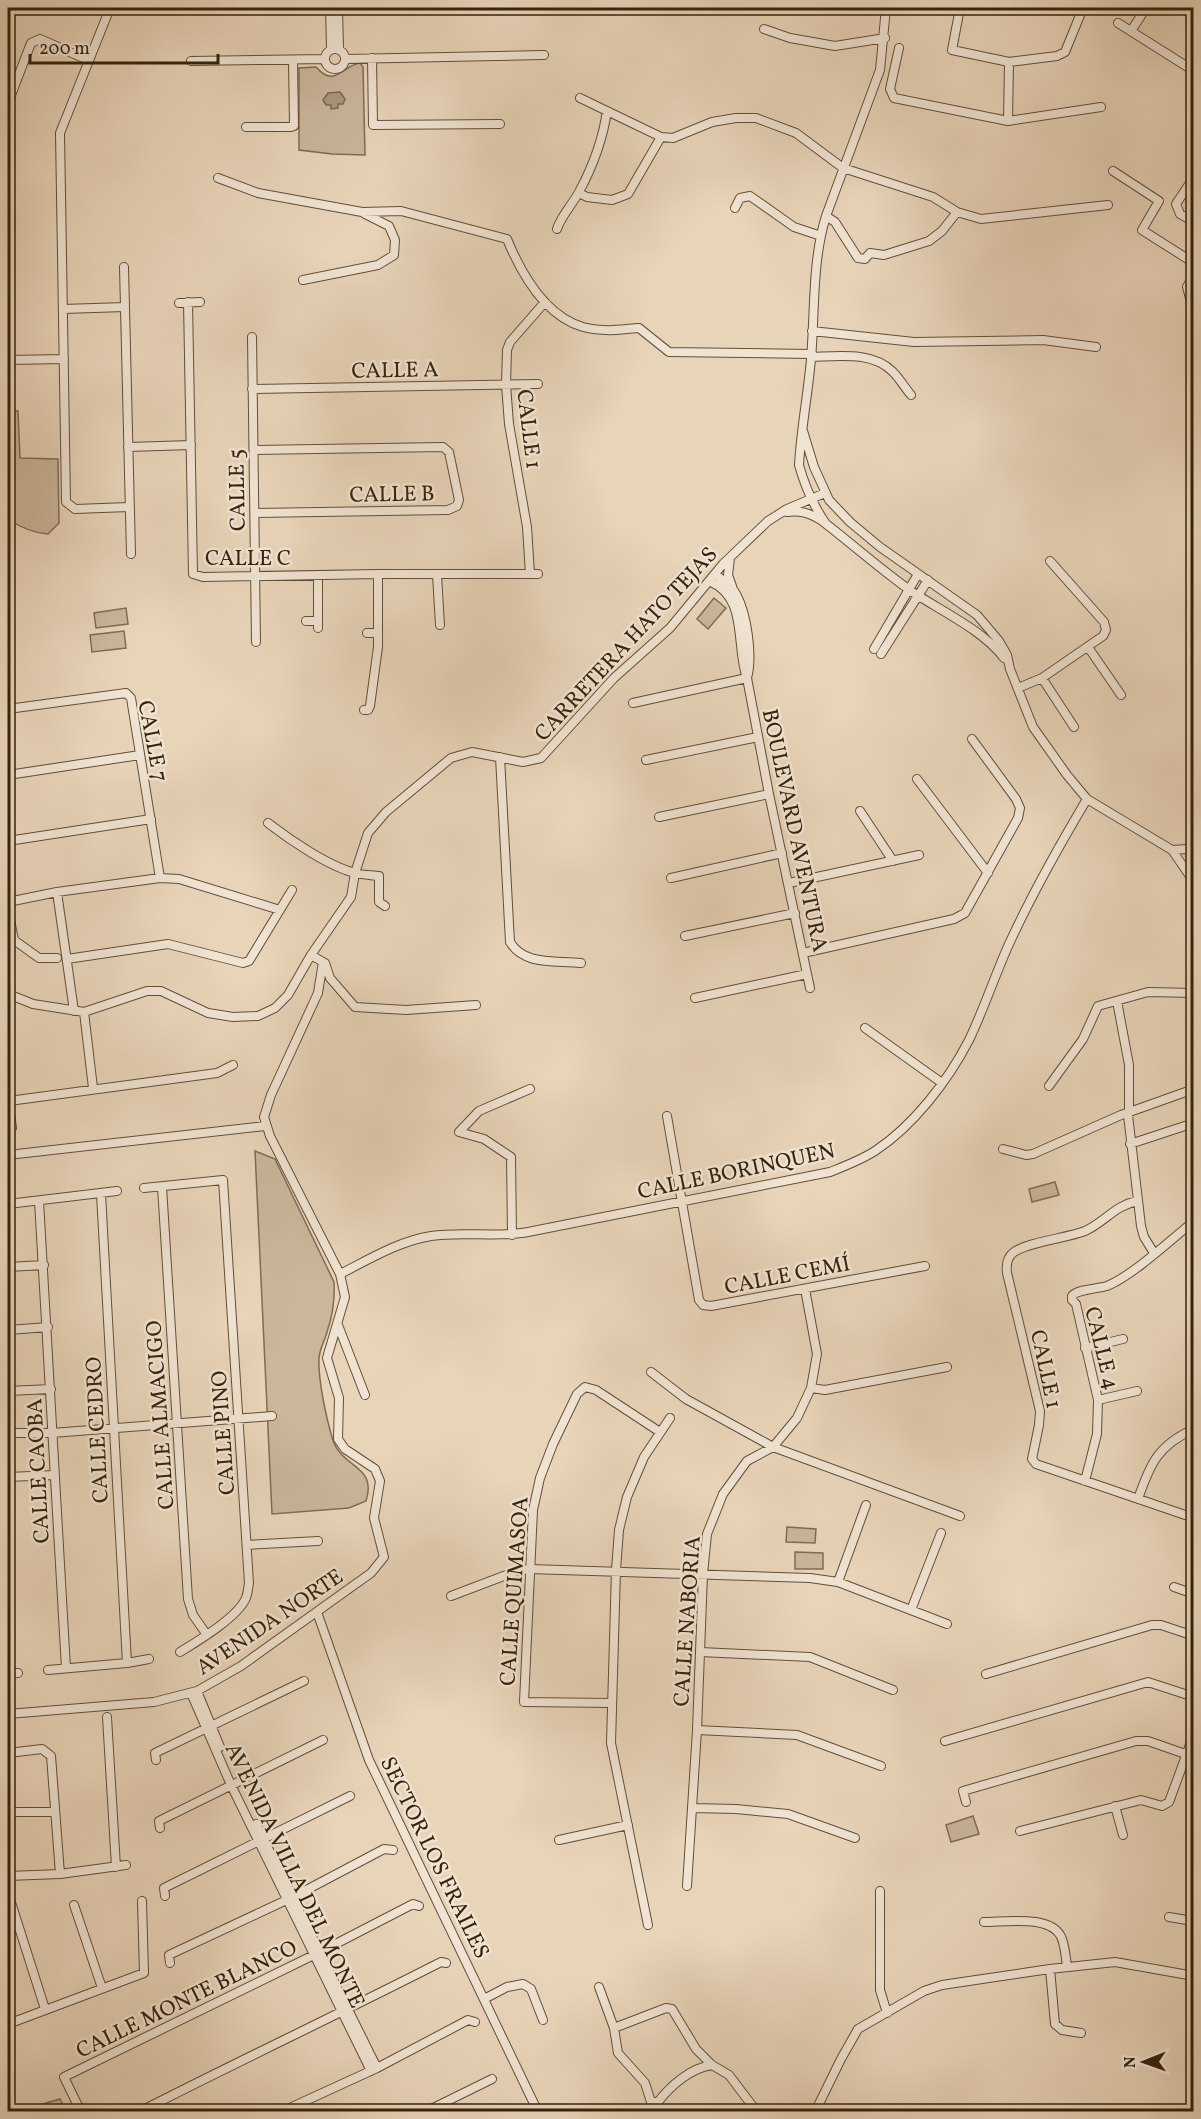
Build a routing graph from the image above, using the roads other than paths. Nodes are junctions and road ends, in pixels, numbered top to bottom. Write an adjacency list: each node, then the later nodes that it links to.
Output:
1 (110, 8): 18 (street)
2 (330, 8): 13 (street)
3 (338, 8): 13 (street)
4 (886, 8): 11 (street)
5 (960, 8): 21 (street)
6 (1083, 8): 21 (street)
7 (1146, 8): 10 (street)
8 (1118, 23): 10 (street)
9 (764, 29): 11 (street)
10 (1131, 31): 22 (street)
11 (885, 38): 31 (street)
12 (899, 48): 27 (street)
13 (335, 49): 16 (street); 17 (street)
14 (544, 55): 15 (street)
15 (372, 58): 17 (street); 28 (street)
16 (325, 59): 17 (street); 19 (street)
17 (345, 59)
18 (88, 60): 24 (street); 51 (street)
19 (293, 60): 20 (street); 29 (street)
20 (191, 61)
21 (1009, 62): 27 (street)
22 (1194, 71)
23 (580, 98): 26 (street)
24 (8, 103)
25 (1101, 107): 27 (street)
26 (607, 111): 30 (street); 35 (street)
27 (1008, 121)
28 (500, 124)
29 (246, 127)
30 (661, 137): 31 (street); 35 (street)
31 (843, 168): 39 (street); 40 (street)
32 (1113, 171): 44 (street)
33 (1194, 177): 41 (street)
34 (218, 178): 38 (street)
35 (579, 193): 42 (street)
36 (1108, 205): 39 (street)
37 (735, 208): 43 (street)
38 (362, 212): 47 (street); 49 (street)
39 (957, 212): 40 (street)
40 (826, 216): 43 (street)
41 (1194, 222)
42 (557, 229)
43 (821, 236): 53 (street)
44 (1194, 263)
45 (124, 267): 50 (street)
46 (1194, 274): 52 (street)
47 (303, 280)
48 (200, 302): 64 (street, CALLE C)
49 (545, 302): 56 (street); 60 (street, CALLE 1)
50 (125, 307): 51 (street); 65 (street)
51 (63, 309): 57 (street)
52 (1194, 313)
53 (812, 331): 55 (street); 56 (street)
54 (252, 337): 61 (street, CALLE 5)
55 (1096, 346)
56 (812, 355): 62 (street); 63 (street)
57 (64, 359): 58 (street); 69 (street)
58 (8, 360)
59 (538, 384): 60 (street, CALLE A)
60 (506, 385): 61 (street, CALLE A); 77 (street, CALLE 1)
61 (252, 390): 66 (street, CALLE 5)
62 (911, 395)
63 (803, 432): 67 (street); 68 (street)
64 (191, 446): 65 (street); 81 (street, CALLE C)
65 (128, 447): 69 (street)
66 (254, 450): 70 (street, CALLE 5); 70 (street, CALLE B)
67 (825, 493): 68 (street, CARRETERA HATO TEJAS); 78 (street)
68 (810, 498): 71 (street, CARRETERA HATO TEJAS); 72 (street)
69 (129, 507): 73 (street)
70 (255, 513): 81 (street, CALLE 5)
71 (781, 513): 72 (street); 74 (street, CARRETERA HATO TEJAS)
72 (826, 524): 85 (street)
73 (131, 554)
74 (730, 558): 82 (street, CARRETERA HATO TEJAS); 84 (street)
75 (1050, 561): 93 (street)
76 (378, 574): 79 (street, CALLE C); 80 (street, CALLE C); 91 (street)
77 (534, 574): 80 (street, CALLE C)
78 (918, 574): 83 (street); 85 (street)
79 (318, 575): 81 (street, CALLE C); 88 (street)
80 (437, 575): 89 (street)
81 (256, 576): 92 (street, CALLE 5)
82 (712, 578): 84 (street, BOULEVARD AVENTURA); 87 (street, BOULEVARD AVENTURA); 106 (street, CARRETERA HATO TEJAS)
83 (928, 580): 86 (street); 94 (street)
84 (733, 589): 87 (street, BOULEVARD AVENTURA)
85 (909, 589): 86 (street); 86 (street)
86 (918, 596): 94 (street)
87 (737, 612): 95 (street, BOULEVARD AVENTURA); 95 (street, BOULEVARD AVENTURA)
88 (306, 621)
89 (440, 625)
90 (367, 633): 91 (street)
91 (378, 633): 101 (street)
92 (256, 642)
93 (1088, 647): 96 (street); 98 (street)
94 (1010, 669): 97 (street)
95 (747, 678): 99 (street); 103 (street, BOULEVARD AVENTURA)
96 (1042, 678): 97 (street); 102 (street)
97 (1018, 688): 111 (street)
98 (1121, 695)
99 (633, 703)
100 (8, 709): 105 (street, CALLE 7)
101 (364, 710)
102 (1074, 726)
103 (758, 737): 107 (street); 110 (street, BOULEVARD AVENTURA)
104 (972, 739): 123 (street)
105 (140, 755): 108 (street); 114 (street, CALLE 7)
106 (500, 757): 122 (street, CARRETERA HATO TEJAS); 141 (street)
107 (646, 760)
108 (8, 775)
109 (917, 779): 123 (street)
110 (769, 794): 113 (street); 119 (street, BOULEVARD AVENTURA)
111 (1087, 799): 118 (street); 152 (street, CALLE BORINQUEN)
112 (860, 811): 121 (street)
113 (658, 818)
114 (150, 819): 116 (street); 124 (street, CALLE 7)
115 (268, 823): 122 (street)
116 (8, 841)
117 (1194, 841): 118 (street)
118 (1172, 850): 126 (street)
119 (782, 854): 125 (street); 127 (street, BOULEVARD AVENTURA)
120 (919, 855): 121 (street)
121 (893, 861): 127 (street)
122 (355, 873): 131 (street); 137 (street, CARRETERA HATO TEJAS)
123 (988, 873): 136 (street)
124 (160, 878): 129 (street); 133 (street)
125 (671, 878)
126 (1194, 882)
127 (789, 883): 134 (street, BOULEVARD AVENTURA)
128 (292, 890): 133 (street)
129 (57, 892): 130 (street); 139 (street)
130 (8, 902)
131 (385, 906)
132 (8, 910): 138 (street)
133 (280, 910): 139 (street)
134 (795, 913): 135 (street); 136 (street, BOULEVARD AVENTURA)
135 (685, 936)
136 (803, 952): 142 (street, BOULEVARD AVENTURA)
137 (311, 954): 140 (street); 149 (street, CARRETERA HATO TEJAS)
138 (57, 958)
139 (67, 959): 149 (street)
140 (323, 962): 148 (street); 160 (street)
141 (580, 963)
142 (807, 974): 143 (street, BOULEVARD AVENTURA); 146 (street)
143 (810, 988)
144 (1194, 993): 147 (street)
145 (8, 994): 149 (street, CARRETERA HATO TEJAS)
146 (695, 998)
147 (1117, 1001): 153 (street); 162 (street)
148 (476, 1005)
149 (79, 1011): 154 (street)
150 (865, 1028): 152 (street)
151 (233, 1065): 154 (street)
152 (942, 1083): 170 (street, CALLE BORINQUEN)
153 (1049, 1086)
154 (93, 1088): 157 (street)
155 (530, 1089): 174 (street)
156 (1194, 1089): 163 (street)
157 (8, 1099): 161 (street)
158 (667, 1116): 170 (street, CALLE CEMÍ)
159 (1194, 1123): 162 (street)
160 (265, 1126): 164 (street); 179 (street)
161 (12, 1128)
162 (1130, 1144): 171 (street)
163 (1003, 1149)
164 (8, 1155)
165 (162, 1187): 166 (street); 196 (street, CALLE PINO); 197 (street, CALLE ALMACIGO)
166 (144, 1188)
167 (117, 1191): 168 (street)
168 (101, 1194): 169 (street); 198 (street, CALLE CEDRO)
169 (39, 1201): 172 (street); 176 (street, CALLE CAOBA)
170 (682, 1201): 174 (street, CALLE BORINQUEN); 180 (street, CALLE CEMÍ)
171 (1137, 1201): 175 (street); 206 (street, CALLE 1)
172 (8, 1204)
173 (1194, 1221): 175 (street, CALLE 4)
174 (512, 1235): 179 (street, CALLE BORINQUEN)
175 (1154, 1253): 185 (street, CALLE 4)
176 (44, 1265): 178 (street); 182 (street, CALLE CAOBA)
177 (925, 1266): 180 (street, CALLE CEMÍ)
178 (8, 1267)
179 (340, 1274): 181 (street)
180 (805, 1289): 188 (street, CALLE NABORIA)
181 (338, 1324): 192 (street); 222 (street, AVENIDA NORTE)
182 (48, 1327): 183 (street); 189 (street, CALLE CAOBA)
183 (8, 1329)
184 (1123, 1339): 185 (street)
185 (1085, 1348): 193 (street, CALLE 4)
186 (948, 1367): 188 (street)
187 (651, 1372): 203 (street)
188 (811, 1388): 203 (street, CALLE NABORIA)
189 (51, 1389): 190 (street); 202 (street, CALLE CAOBA)
190 (8, 1391)
191 (1137, 1391): 193 (street)
192 (365, 1395)
193 (1098, 1400): 206 (street, CALLE 4)
194 (272, 1416): 196 (street)
195 (670, 1418): 200 (street)
196 (239, 1419): 197 (street); 213 (street, CALLE PINO)
197 (177, 1422): 198 (street); 224 (street, CALLE ALMACIGO)
198 (114, 1428): 202 (street); 229 (street, CALLE CEDRO)
199 (1194, 1429): 207 (street)
200 (660, 1432): 214 (street, CALLE QUIMASOA); 215 (street)
201 (8, 1433): 202 (street)
202 (52, 1433): 204 (street, CALLE CAOBA)
203 (773, 1447): 209 (street); 216 (street, CALLE NABORIA)
204 (54, 1475): 205 (street); 230 (street, CALLE CAOBA)
205 (8, 1477)
206 (1084, 1481): 207 (street, CALLE 1)
207 (1137, 1499): 210 (street, CALLE 1)
208 (866, 1505): 217 (street)
209 (960, 1516)
210 (1193, 1517)
211 (941, 1533): 221 (street)
212 (318, 1541): 213 (street)
213 (247, 1545): 224 (street, CALLE PINO)
214 (529, 1569): 215 (street); 220 (street); 239 (street, CALLE QUIMASOA)
215 (616, 1570): 216 (street); 239 (street)
216 (703, 1574): 217 (street); 227 (street, CALLE NABORIA)
217 (838, 1582): 221 (street)
218 (1174, 1587): 219 (street)
219 (1194, 1594)
220 (451, 1596)
221 (911, 1610): 223 (street)
222 (317, 1612): 237 (street, AVENIDA NORTE); 290 (street, SECTOR LOS FRAILES)
223 (947, 1624)
224 (207, 1635): 226 (street, CALLE PINO)
225 (1194, 1636): 234 (street)
226 (180, 1652)
227 (700, 1652): 236 (street); 243 (street, CALLE NABORIA)
228 (149, 1659): 229 (street)
229 (128, 1663): 230 (street)
230 (66, 1668): 231 (street)
231 (48, 1670)
232 (8, 1673): 233 (street)
233 (18, 1673)
234 (986, 1674)
235 (303, 1681): 242 (street)
236 (893, 1690)
237 (194, 1692): 240 (street, AVENIDA NORTE); 242 (street, AVENIDA VILLA DEL MONTE)
238 (1194, 1697): 246 (street)
239 (611, 1703): 258 (street)
240 (8, 1714)
241 (107, 1717): 267 (street)
242 (208, 1727): 249 (street); 251 (street, AVENIDA VILLA DEL MONTE)
243 (697, 1730): 250 (street); 255 (street, CALLE NABORIA)
244 (1194, 1734): 248 (street)
245 (323, 1740): 251 (street)
246 (945, 1741)
247 (8, 1753): 257 (street)
248 (1190, 1756): 253 (street); 254 (street)
249 (156, 1760)
250 (880, 1766)
251 (233, 1784): 259 (street); 263 (street, AVENIDA VILLA DEL MONTE)
252 (350, 1796): 263 (street)
253 (966, 1802)
254 (1115, 1806): 260 (street); 261 (street)
255 (692, 1808): 262 (street); 270 (street, CALLE NABORIA)
256 (8, 1812): 257 (street)
257 (55, 1812): 268 (street)
258 (628, 1826): 264 (street); 281 (street)
259 (160, 1828)
260 (1020, 1831)
261 (1123, 1835)
262 (855, 1838)
263 (261, 1840): 273 (street); 274 (street, AVENIDA VILLA DEL MONTE)
264 (559, 1840)
265 (393, 1850): 274 (street)
266 (126, 1866): 267 (street)
267 (116, 1867): 268 (street)
268 (60, 1874): 269 (street)
269 (8, 1876)
270 (687, 1886)
271 (880, 1891): 293 (street)
272 (8, 1893): 291 (street)
273 (165, 1896)
274 (290, 1898): 282 (street, AVENIDA VILLA DEL MONTE); 283 (street)
275 (142, 1901): 289 (street)
276 (74, 1905): 289 (street)
277 (419, 1906): 282 (street, CALLE MONTE BLANCO)
278 (1168, 1917): 280 (street)
279 (984, 1922): 285 (street)
280 (1194, 1924)
281 (648, 1925)
282 (317, 1954): 292 (street, AVENIDA VILLA DEL MONTE); 302 (street, CALLE MONTE BLANCO)
283 (170, 1963)
284 (446, 1963): 292 (street)
285 (1067, 1967): 286 (street); 287 (street)
286 (1050, 1969): 293 (street); 298 (street)
287 (1194, 1976)
288 (599, 1987): 297 (street)
289 (102, 1988): 291 (street)
290 (484, 1999): 294 (street); 306 (street, SECTOR LOS FRAILES)
291 (45, 2009): 296 (street)
292 (345, 2011): 300 (street, AVENIDA VILLA DEL MONTE); 303 (street)
293 (887, 2013): 308 (street)
294 (543, 2020)
295 (475, 2022): 300 (street)
296 (8, 2024)
297 (614, 2028): 299 (street); 299 (street)
298 (1081, 2033)
299 (712, 2064): 307 (street)
300 (374, 2069): 304 (street)
301 (492, 2079): 305 (street)
302 (81, 2112)
303 (138, 2112)
304 (281, 2112)
305 (425, 2112)
306 (538, 2112)
307 (757, 2112)
308 (815, 2112)

